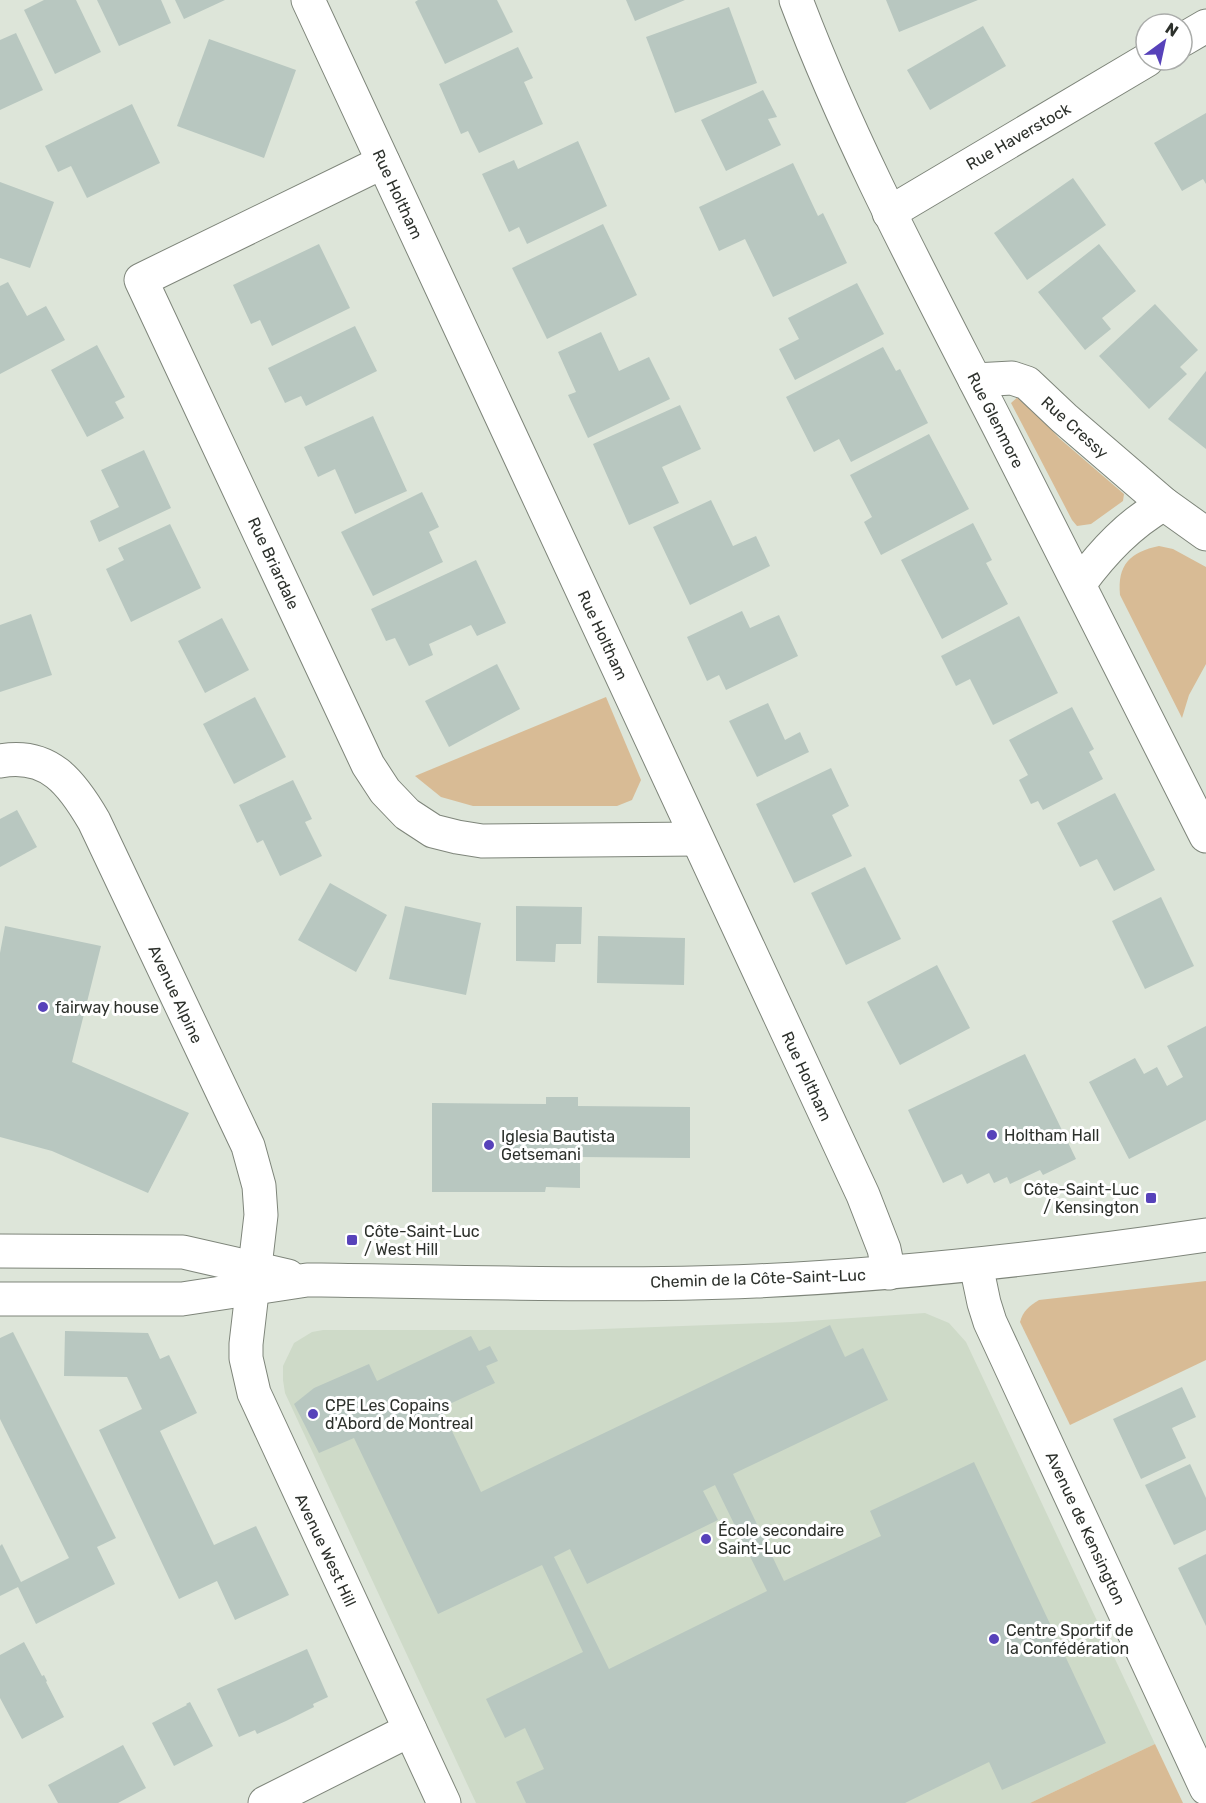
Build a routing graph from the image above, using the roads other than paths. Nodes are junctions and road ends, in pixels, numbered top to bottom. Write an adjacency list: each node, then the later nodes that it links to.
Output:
1 (308, 0): 4 (street, Rue Holtham)
2 (796, 0): 5 (street, Rue Glenmore)
3 (1134, 68): 5 (street, Rue Haverstock)
4 (383, 162): 12 (street, Rue Holtham); 12 (street, Rue Briardale)
5 (889, 213): 6 (street, Rue Glenmore)
6 (975, 380): 7 (street, Rue Cressy); 9 (street, Rue Glenmore)
7 (1164, 504): 8 (street, Rue Cressy); 9 (street)
8 (1206, 534)
9 (1080, 583): 11 (street, Rue Glenmore)
10 (0, 761): 17 (street, Avenue Alpine)
11 (1206, 836)
12 (697, 840): 16 (street, Rue Holtham)
13 (1206, 1235): 15 (street, Chemin de la Côte-Saint-Luc)
14 (0, 1251): 17 (street, Chemin de la Côte-Saint-Luc)
15 (976, 1265): 16 (street, Chemin de la Côte-Saint-Luc); 20 (street, Avenue de Kensington)
16 (889, 1273): 17 (street, Chemin de la Côte-Saint-Luc)
17 (254, 1278): 18 (street, Chemin de la Côte-Saint-Luc); 19 (street, Avenue West Hill)
18 (0, 1299)
19 (410, 1730): 21 (street); 22 (street, Avenue West Hill)
20 (1206, 1788)
21 (265, 1803)
22 (444, 1803)

